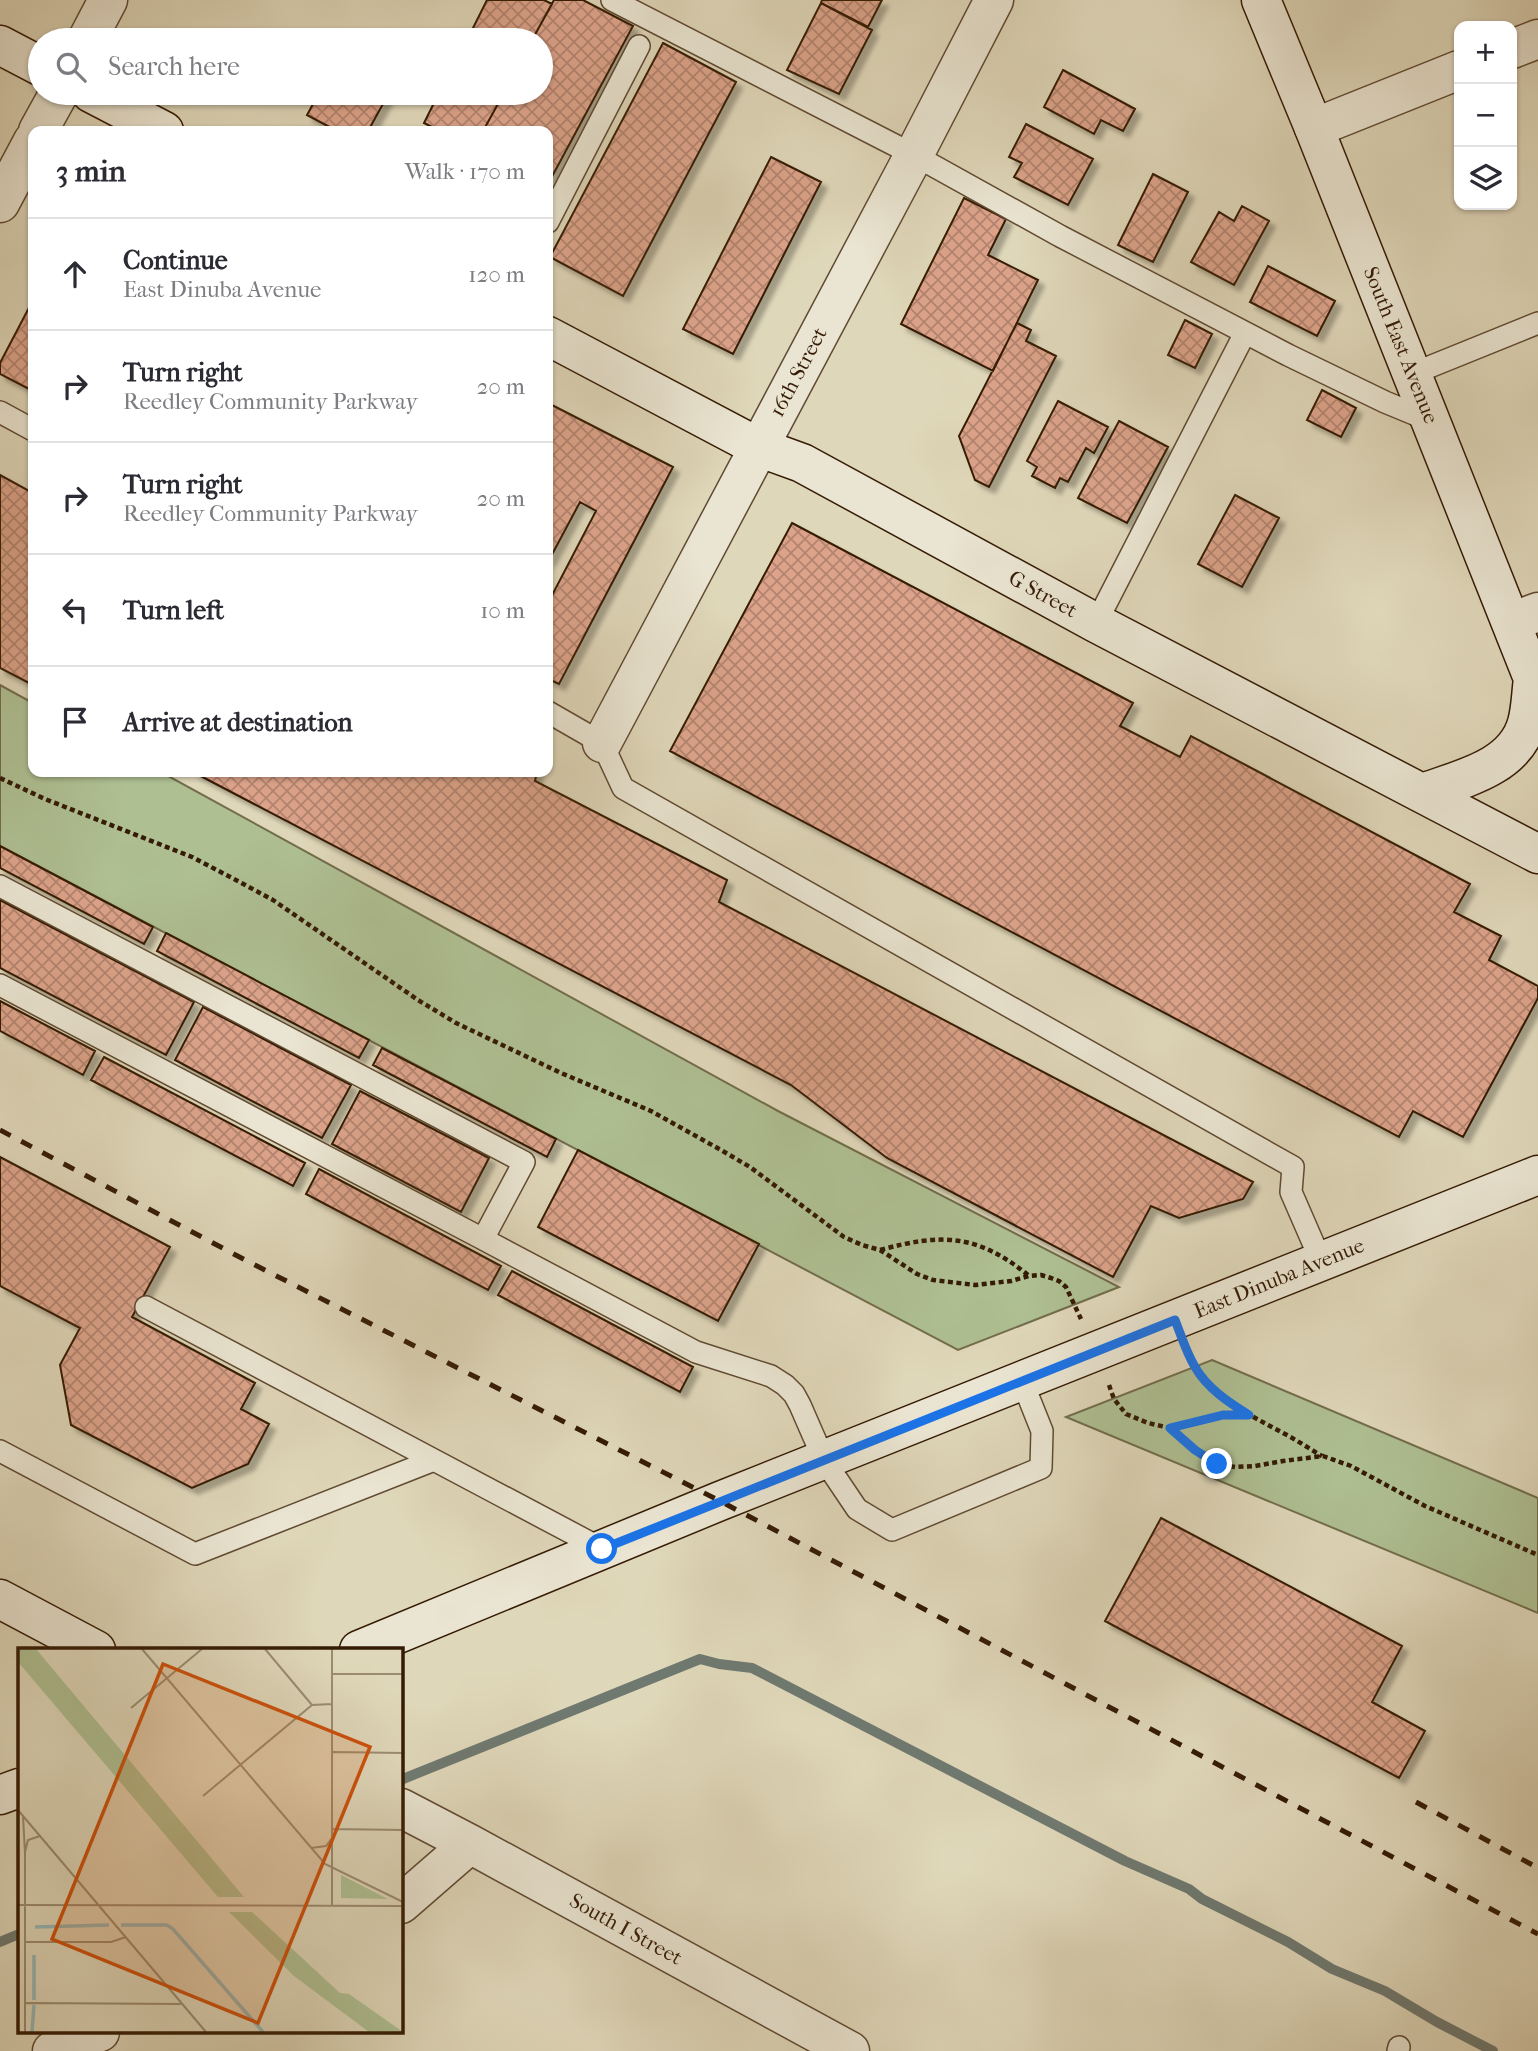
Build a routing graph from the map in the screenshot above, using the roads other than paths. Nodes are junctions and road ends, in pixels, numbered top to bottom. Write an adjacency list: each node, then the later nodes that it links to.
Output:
1 (108, 0): 5 (street)
2 (612, 0): 18 (lane)
3 (994, 0): 18 (street, 16th Street)
4 (1261, 0): 16 (street, South East Avenue)
5 (93, 28)
6 (1538, 39): 9 (street)
7 (0, 45): 10 (street)
8 (639, 47): 20 (lane)
9 (1517, 47)
10 (28, 60)
11 (1454, 72): 16 (street)
12 (52, 105): 14 (street)
13 (114, 105): 15 (street)
14 (41, 126)
15 (154, 126)
16 (1314, 128): 24 (street, South East Avenue)
17 (28, 150): 19 (street)
18 (914, 155): 22 (lane); 28 (street, 16th Street)
19 (0, 203)
20 (553, 212)
21 (1538, 323): 24 (lane)
22 (1245, 332): 26 (lane); 30 (lane)
23 (553, 339): 28 (street, G Street)
24 (1412, 374): 26 (street, South East Avenue)
25 (0, 412): 27 (lane)
26 (1431, 421): 29 (street, South East Avenue)
27 (28, 427)
28 (758, 447): 30 (street, G Street); 33 (street, 16th Street)
29 (1525, 617): 31 (street, South East Avenue)
30 (1096, 623): 34 (street, G Street)
31 (1536, 685): 34 (street)
32 (553, 715): 33 (lane)
33 (602, 743): 40 (lane)
34 (1422, 793): 35 (street, G Street)
35 (1538, 854)
36 (0, 886): 39 (lane)
37 (0, 985): 39 (lane)
38 (1538, 1175): 40 (street, East Dinuba Avenue)
39 (483, 1239): 45 (lane)
40 (1321, 1261): 42 (street, East Dinuba Avenue)
41 (146, 1307): 44 (lane)
42 (1022, 1381): 45 (street, East Dinuba Avenue); 45 (lane)
43 (0, 1451): 44 (lane)
44 (434, 1460): 46 (lane)
45 (824, 1460): 46 (street, East Dinuba Avenue)
46 (602, 1549): 49 (street, East Dinuba Avenue)
47 (0, 1599): 48 (street)
48 (92, 1648)
49 (364, 1648)
50 (18, 1788): 51 (street)
51 (0, 1796)
52 (402, 1809): 53 (street, South I Street)
53 (470, 1844): 54 (street); 57 (street, South I Street)
54 (402, 1903)
55 (95, 2034): 56 (street)
56 (52, 2051)
57 (850, 2051)

